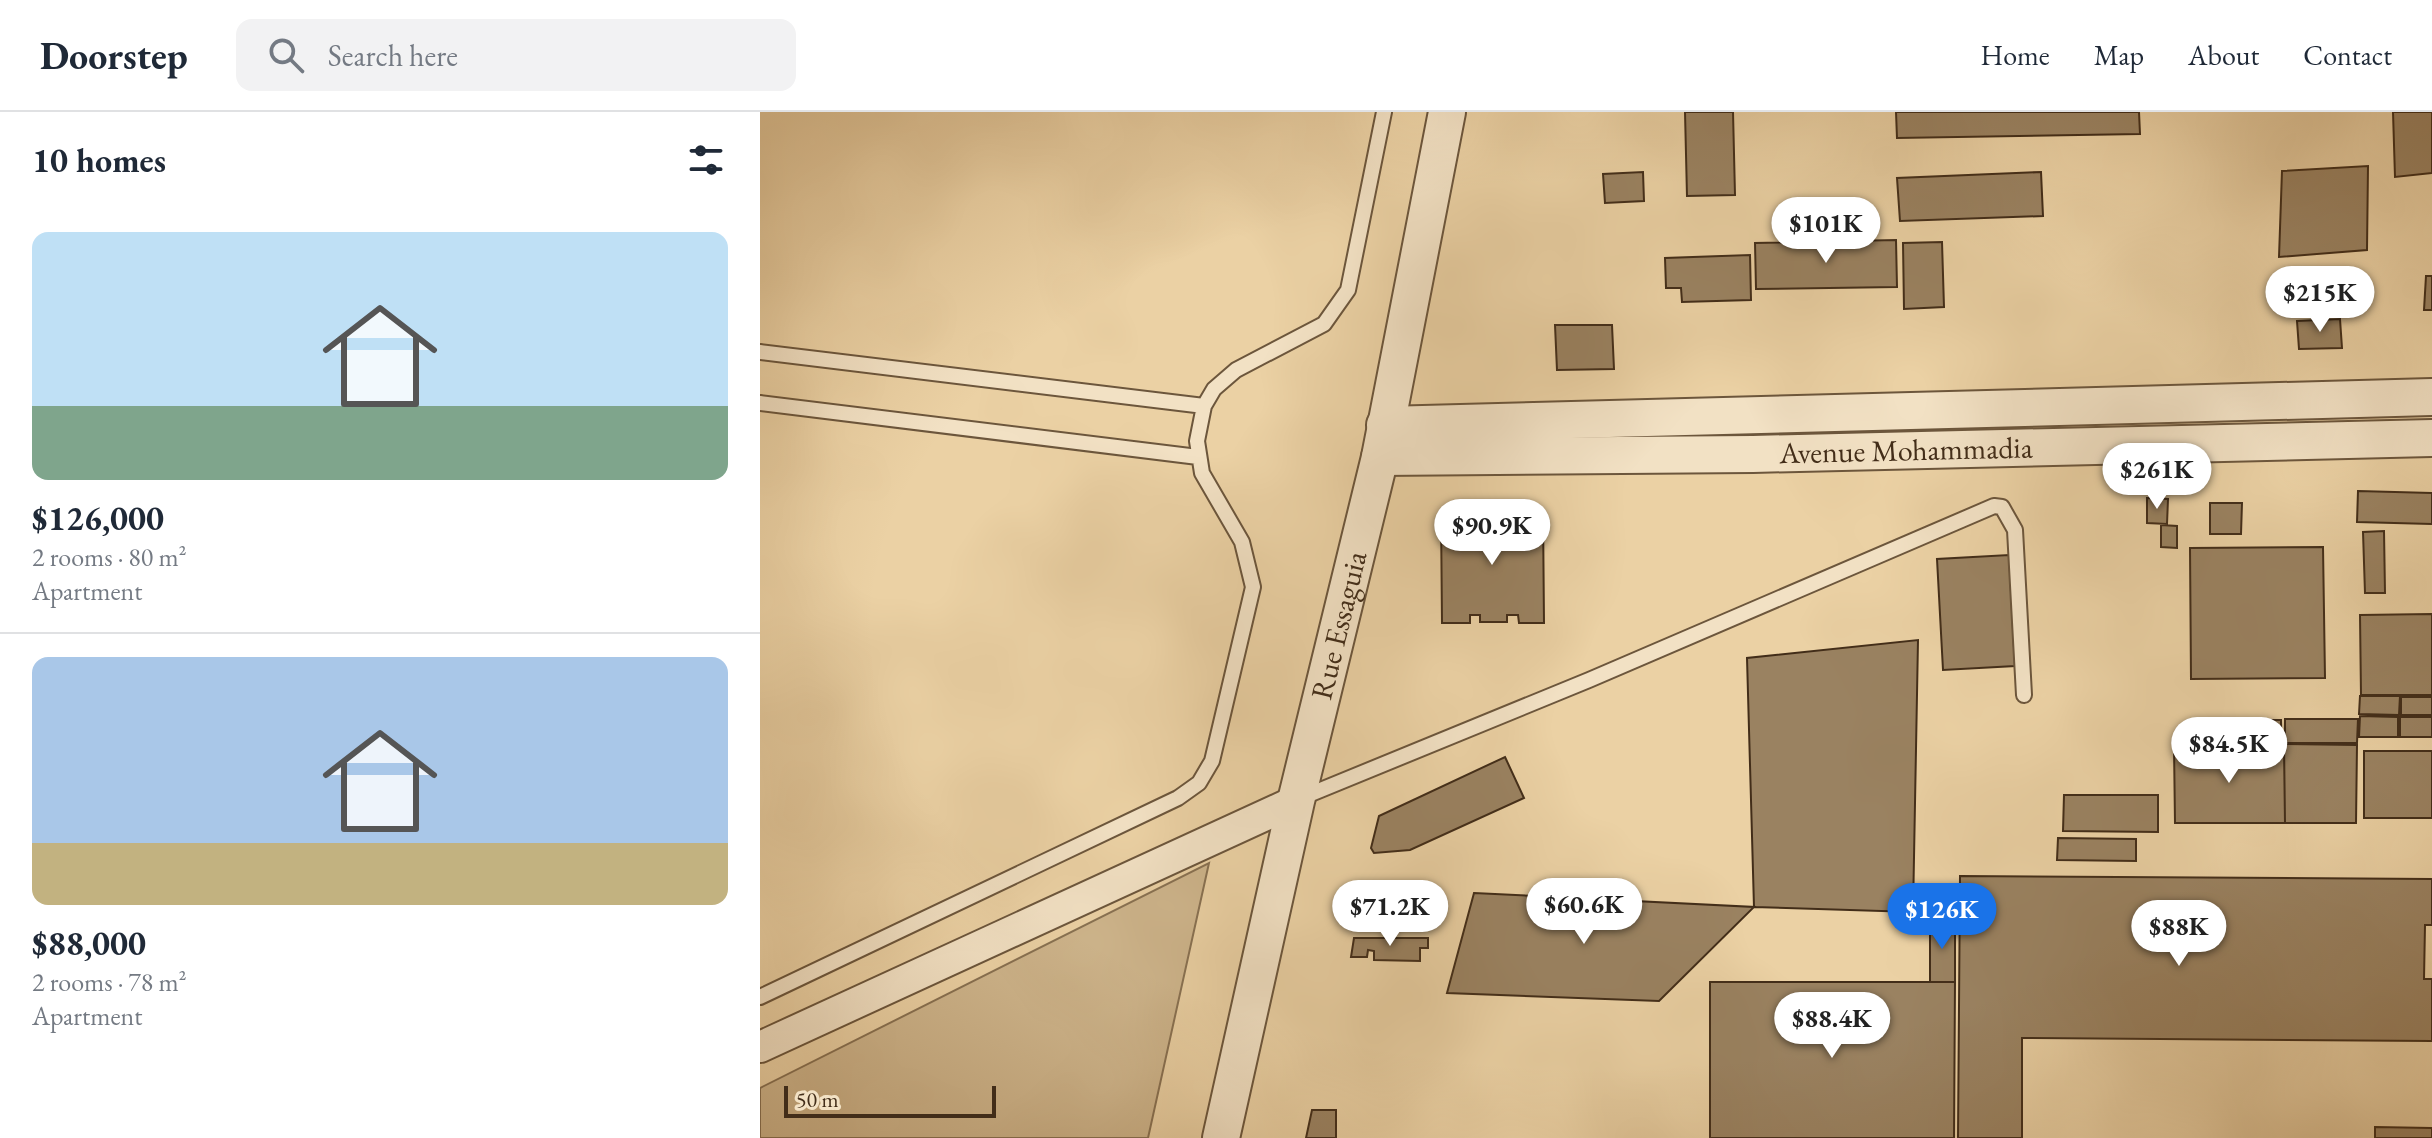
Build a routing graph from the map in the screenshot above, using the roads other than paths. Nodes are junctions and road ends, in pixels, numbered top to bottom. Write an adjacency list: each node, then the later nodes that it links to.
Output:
1 (1384, 112): 6 (lane)
2 (1447, 112): 10 (street, Rue Essaguia)
3 (760, 352): 6 (lane)
4 (2432, 397): 7 (street, Avenue Mohammadia)
5 (760, 403): 13 (lane)
6 (1204, 406): 13 (lane)
7 (2078, 406): 8 (street, Avenue Mohammadia); 11 (street)
8 (1750, 414): 10 (street, Avenue Mohammadia); 12 (street)
9 (2432, 438): 11 (street, Avenue Mohammadia)
10 (1382, 441): 12 (street, Avenue Mohammadia); 15 (street, Rue Essaguia)
11 (2078, 446): 12 (street, Avenue Mohammadia)
12 (1753, 454)
13 (1198, 457): 16 (lane)
14 (2024, 695): 15 (lane)
15 (1296, 801): 17 (street); 18 (street, Rue Essaguia)
16 (760, 997)
17 (760, 1047)
18 (1221, 1138)

